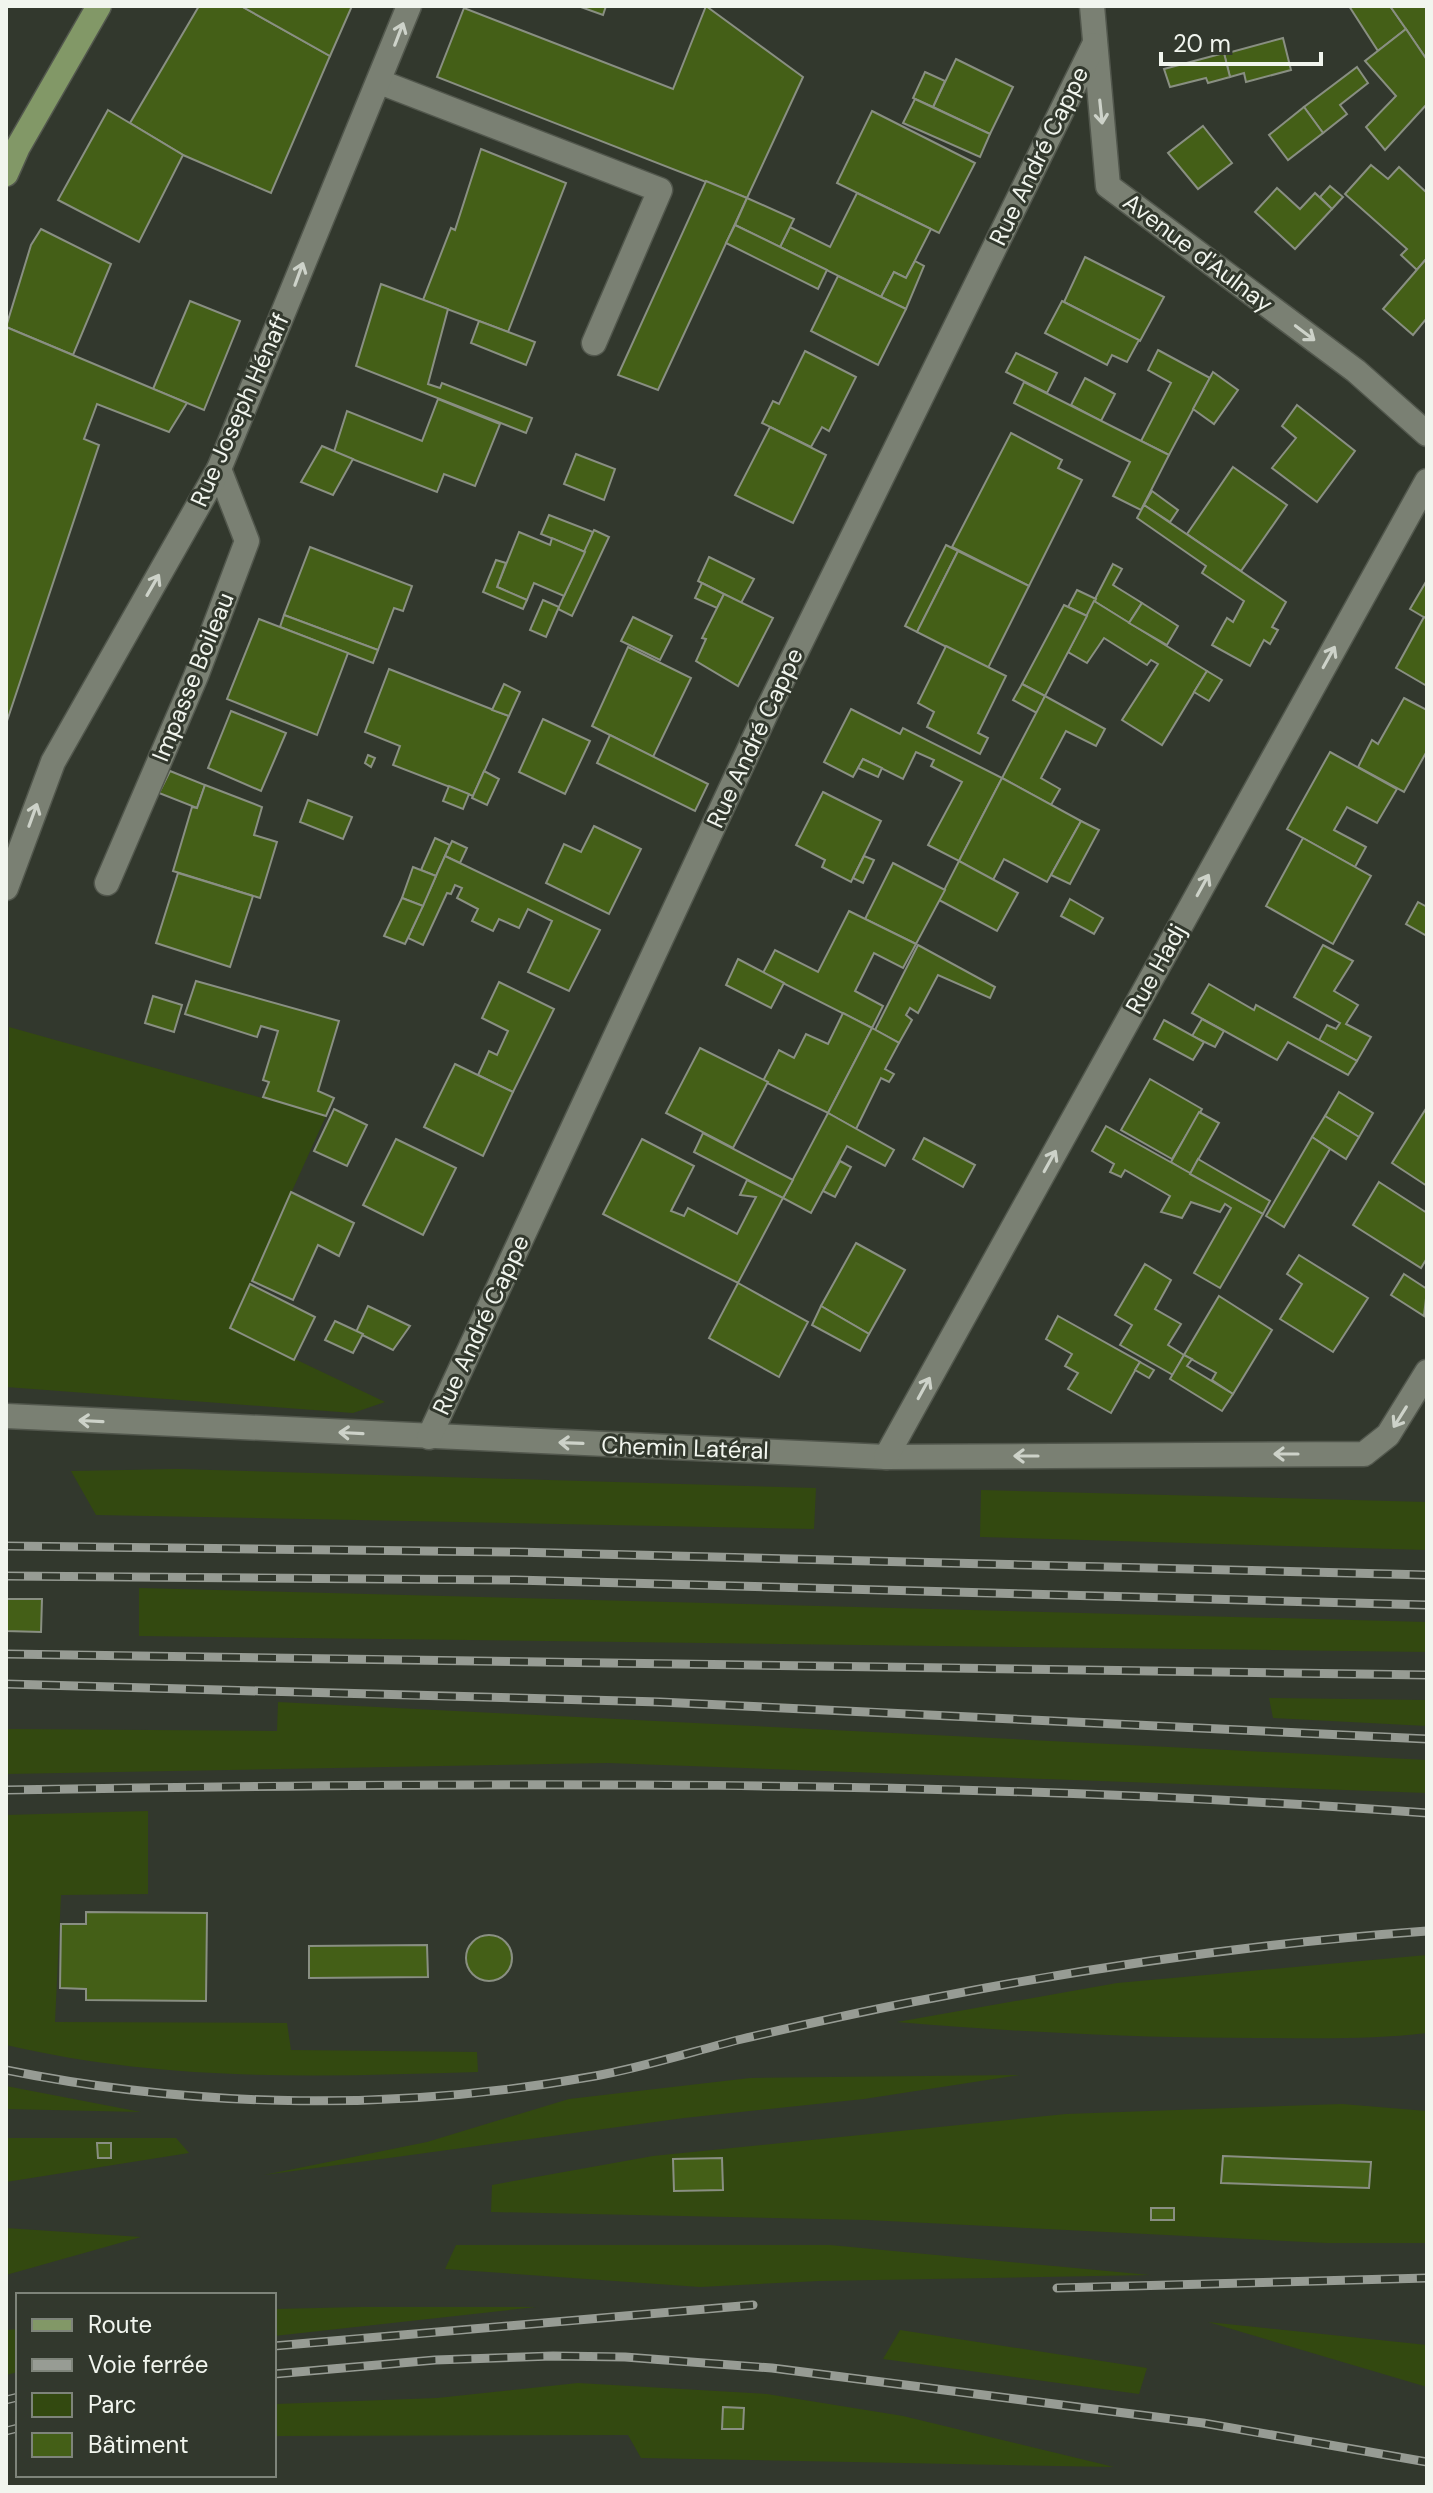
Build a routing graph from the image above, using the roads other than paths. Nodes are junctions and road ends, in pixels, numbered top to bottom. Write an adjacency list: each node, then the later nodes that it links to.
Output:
1 (99, 6): 6 (main road)
2 (409, 6): 5 (street, Rue Joseph Hénaff, one-way to 2)
3 (1092, 6): 4 (street, Avenue d'Aulnay)
4 (1094, 45): 8 (street, Avenue d'Aulnay, one-way to 8); 15 (street, Rue André Cappe)
5 (380, 82): 7 (street); 9 (street, Rue Joseph Hénaff, one-way to 5)
6 (6, 174)
7 (594, 343)
8 (1427, 434)
9 (219, 469): 11 (street, Impasse Boileau); 12 (street, Rue Joseph Hénaff, one-way to 9)
10 (1427, 481): 16 (street, Rue Hadj, one-way to 10)
11 (107, 883)
12 (6, 888)
13 (1427, 1372): 16 (street, Chemin Latéral, one-way to 16)
14 (6, 1416): 15 (street, Chemin Latéral, one-way to 14)
15 (429, 1437): 16 (street, Chemin Latéral, one-way to 15)
16 (886, 1457)

